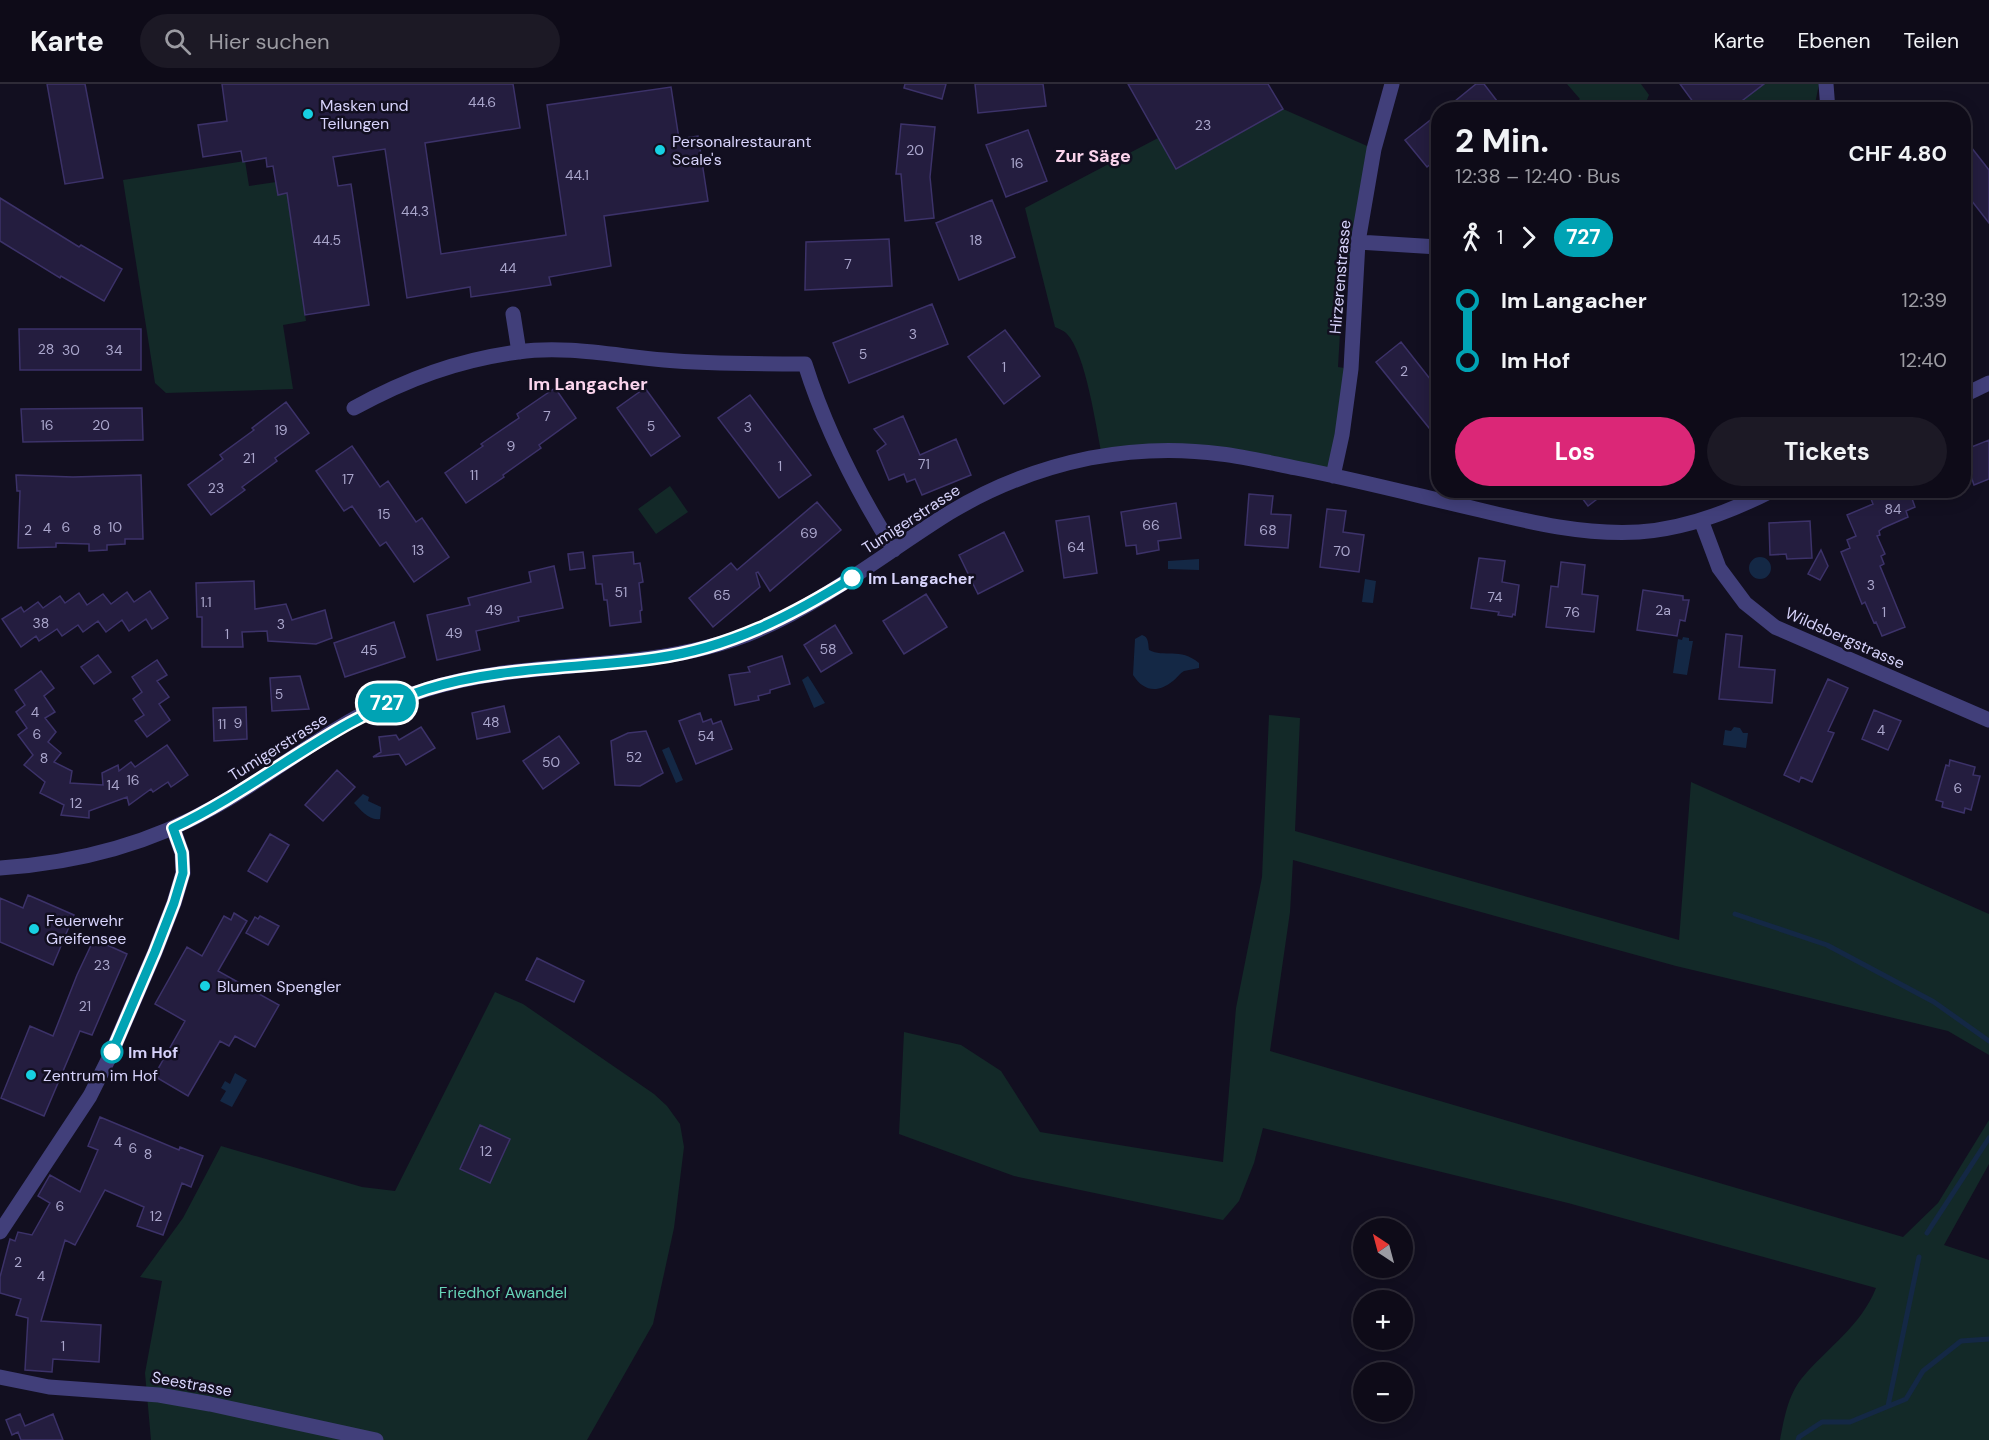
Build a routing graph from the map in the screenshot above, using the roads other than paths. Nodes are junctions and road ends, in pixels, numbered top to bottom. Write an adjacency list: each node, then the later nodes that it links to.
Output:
1 (1392, 84): 4 (street, Hirzerenstrasse)
2 (1826, 84): 3 (street)
3 (1827, 102)
4 (1358, 242): 5 (street); 11 (street, Hirzerenstrasse)
5 (1431, 247)
6 (513, 314): 7 (street)
7 (519, 352): 10 (street); 14 (street)
8 (1989, 383): 9 (street)
9 (1971, 392)
10 (354, 408)
11 (1333, 476): 13 (street, Tumigerstrasse); 14 (street, Tumigerstrasse)
12 (1758, 498): 13 (street, Tumigerstrasse)
13 (1701, 520): 15 (street, Wildsbergstrasse)
14 (894, 550): 16 (street, Tumigerstrasse)
15 (1989, 720)
16 (173, 828): 17 (street, Tumigerstrasse); 18 (street)
17 (0, 868)
18 (0, 1232)
19 (0, 1377): 20 (street, Seestrasse)
20 (376, 1440)

